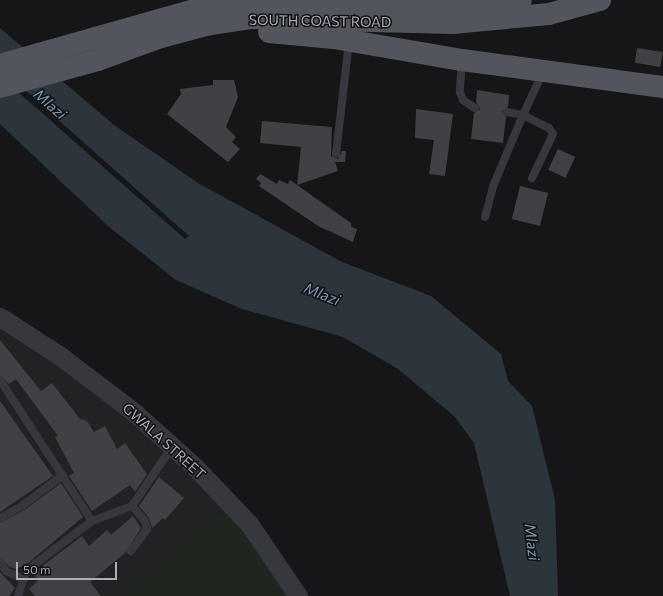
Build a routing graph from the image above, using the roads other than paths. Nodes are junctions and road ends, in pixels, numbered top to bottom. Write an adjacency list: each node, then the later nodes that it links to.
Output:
1 (243, 0): 4 (main road)
2 (521, 0): 4 (main road, SOUTH COAST ROAD)
3 (600, 0): 6 (main road, SOUTH COAST ROAD)
4 (198, 9): 8 (main road, SOUTH COAST ROAD)
5 (349, 41): 6 (main road); 7 (main road); 15 (lane)
6 (122, 52): 10 (main road, SOUTH COAST ROAD)
7 (462, 60): 9 (main road); 12 (lane)
8 (0, 65)
9 (543, 72): 11 (main road); 14 (lane)
10 (0, 87)
11 (663, 87)
12 (475, 108)
13 (507, 112): 14 (lane)
14 (523, 115): 16 (lane); 17 (lane)
15 (336, 154)
16 (532, 178)
17 (485, 217)
18 (0, 317): 20 (street, GWALA STREET)
19 (0, 380): 21 (lane)
20 (172, 447): 22 (lane); 29 (street, GWALA STREET)
21 (63, 475): 23 (lane); 24 (lane)
22 (132, 506): 24 (lane); 25 (lane)
23 (0, 518)
24 (92, 521): 27 (lane)
25 (131, 551)
26 (0, 563): 27 (lane)
27 (24, 579): 28 (lane)
28 (18, 596)
29 (298, 596)

